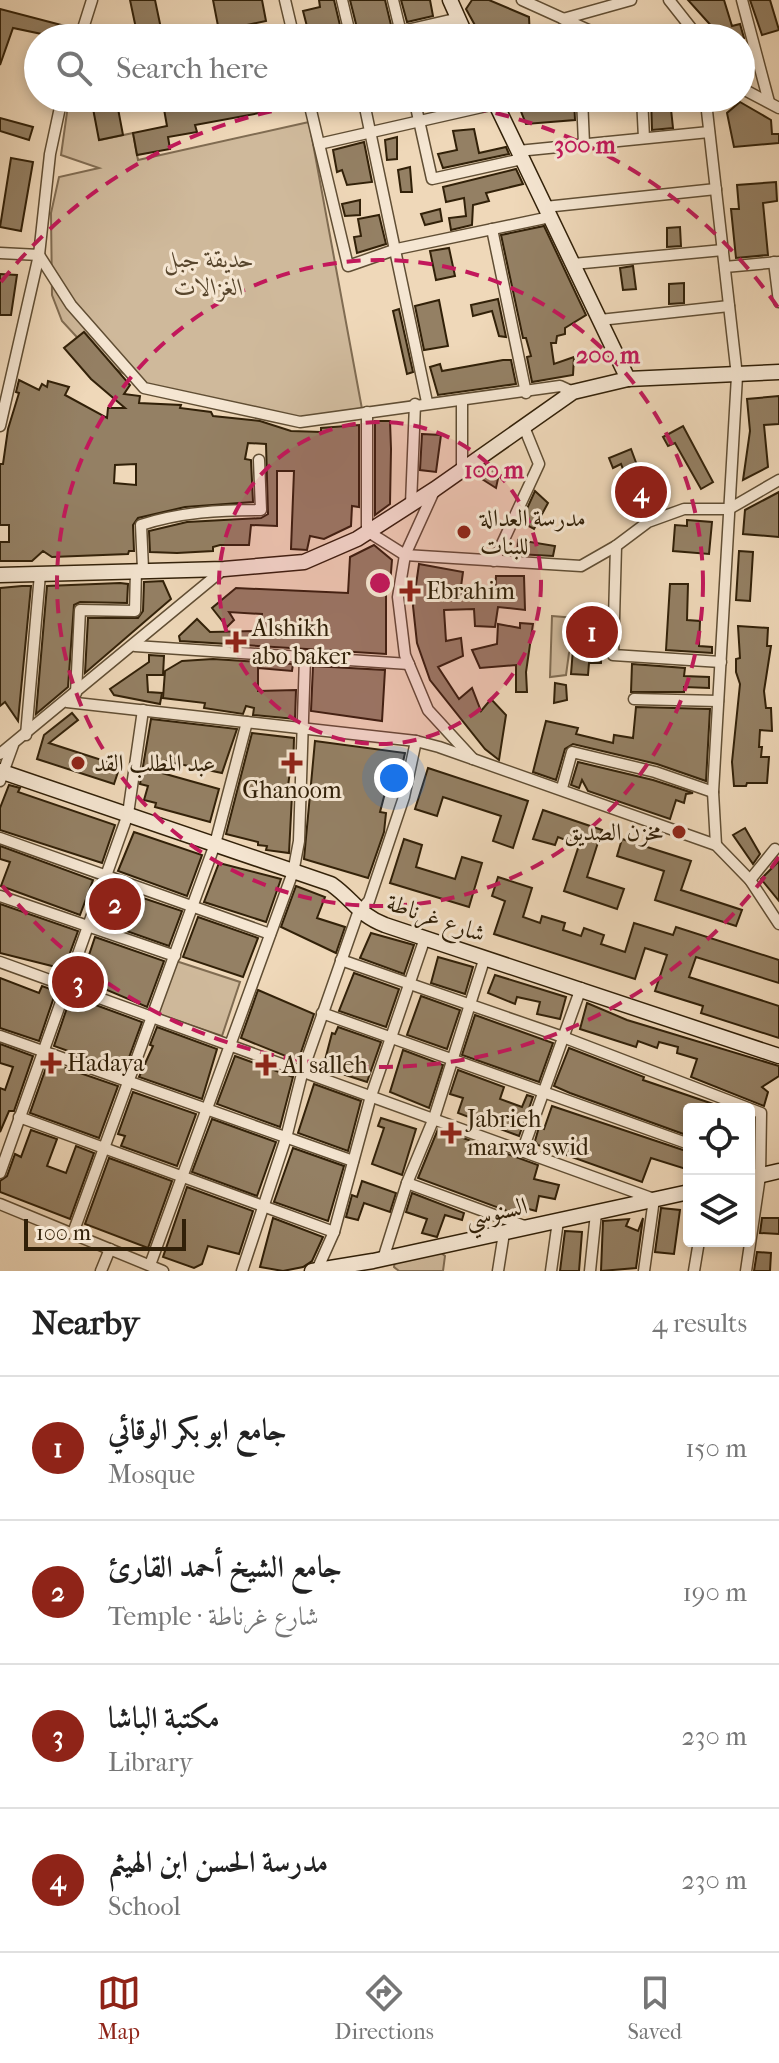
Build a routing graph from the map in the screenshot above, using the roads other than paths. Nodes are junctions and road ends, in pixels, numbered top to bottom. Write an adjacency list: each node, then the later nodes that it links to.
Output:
1 (92, 0): 12 (street)
2 (285, 0): 13 (street)
3 (342, 0): 14 (street)
4 (393, 0): 15 (street)
5 (450, 0): 10 (main road)
6 (522, 0): 11 (street)
7 (631, 0): 11 (street)
8 (669, 0): 19 (street)
9 (742, 0): 20 (street)
10 (459, 18): 16 (street); 17 (main road)
11 (563, 19): 18 (street)
12 (84, 24)
13 (291, 24)
14 (348, 24)
15 (399, 24)
16 (439, 24)
17 (461, 24)
18 (574, 24)
19 (688, 24)
20 (749, 24)
21 (755, 43): 23 (street)
22 (755, 95): 23 (street)
23 (774, 105)
24 (59, 112): 46 (street)
25 (311, 112): 37 (street)
26 (366, 112): 34 (street)
27 (416, 112): 33 (street)
28 (454, 112): 33 (street)
29 (499, 112): 39 (main road)
30 (583, 112): 38 (street)
31 (643, 112): 36 (street)
32 (707, 112): 35 (street)
33 (418, 122): 34 (street); 39 (street)
34 (370, 132): 37 (street); 43 (street)
35 (709, 132): 36 (street); 40 (street)
36 (644, 138): 38 (street)
37 (319, 144): 43 (street)
38 (584, 144): 39 (street)
39 (520, 155): 41 (main road)
40 (716, 189): 41 (street); 44 (street)
41 (548, 212): 42 (street); 48 (main road)
42 (492, 229): 43 (street); 59 (street)
43 (397, 249): 61 (street)
44 (723, 250): 48 (street); 49 (street)
45 (0, 253): 46 (street)
46 (39, 255): 55 (street); 63 (street)
47 (776, 262): 49 (street); 50 (street)
48 (573, 264): 52 (main road)
49 (725, 267): 51 (street)
50 (779, 302)
51 (729, 306): 52 (street); 56 (street)
52 (600, 320): 57 (main road)
53 (0, 370): 55 (street)
54 (779, 372): 56 (main road)
55 (12, 373): 64 (street)
56 (737, 376): 57 (main road); 71 (street)
57 (628, 379): 58 (main road)
58 (573, 392): 59 (street); 65 (main road)
59 (526, 393): 60 (street)
60 (462, 400): 61 (street); 67 (street)
61 (427, 402): 62 (street)
62 (415, 404): 63 (street); 70 (street)
63 (367, 412): 72 (street)
64 (0, 426)
65 (524, 427): 67 (main road); 75 (street)
66 (259, 460): 77 (street)
67 (462, 470): 69 (main road)
68 (779, 480): 71 (street)
69 (435, 489): 70 (main road); 74 (street)
70 (411, 504): 72 (main road)
71 (729, 509): 73 (street); 82 (street)
72 (367, 531): 74 (street); 76 (main road)
73 (616, 546): 75 (street); 82 (street)
74 (405, 555): 75 (street); 83 (street)
75 (494, 561)
76 (224, 569): 77 (main road); 80 (street)
77 (139, 570): 78 (main road); 84 (street)
78 (40, 574): 79 (main road); 91 (street)
79 (0, 575)
80 (135, 646): 81 (street); 84 (street)
81 (305, 657): 83 (street); 90 (street)
82 (721, 662): 86 (street)
83 (409, 664): 95 (street)
84 (76, 693): 87 (street)
85 (634, 699): 86 (street)
86 (718, 701): 98 (street)
87 (67, 702): 88 (street); 91 (street)
88 (143, 710): 89 (street); 99 (street)
89 (247, 722): 90 (street); 101 (street)
90 (303, 728): 92 (street); 104 (street)
91 (26, 735): 93 (street)
92 (416, 741): 95 (street); 109 (street)
93 (15, 742): 94 (street); 96 (street)
94 (0, 754)
95 (475, 760): 97 (street)
96 (1, 775): 99 (main road, شارع غرناطة)
97 (562, 788): 98 (street); 102 (street)
98 (713, 792): 102 (street)
99 (128, 814): 101 (main road, شارع غرناطة); 105 (street)
100 (0, 838): 105 (street)
101 (215, 844): 104 (main road, شارع غرناطة); 108 (street)
102 (716, 845): 106 (street)
103 (775, 849): 106 (street)
104 (293, 873): 109 (main road, شارع غرناطة); 112 (street)
105 (106, 875): 108 (street); 111 (street)
106 (750, 880): 110 (street)
107 (0, 896): 111 (street)
108 (191, 905): 112 (street); 114 (street)
109 (358, 913): 113 (main road, شارع غرناطة); 116 (street)
110 (779, 924)
111 (85, 926): 114 (street); 119 (street)
112 (270, 934): 127 (street)
113 (425, 938): 115 (main road, شارع غرناطة); 118 (street)
114 (175, 956): 123 (street)
115 (485, 957): 120 (main road, شارع غرناطة); 121 (street)
116 (341, 960): 118 (street); 122 (street)
117 (0, 962): 119 (street)
118 (410, 984): 121 (street); 126 (street)
119 (69, 986): 123 (street); 128 (street)
120 (581, 988): 125 (street); 129 (main road, شارع غرناطة)
121 (468, 1005): 125 (street); 130 (street)
122 (322, 1013): 126 (street); 131 (street)
123 (155, 1016): 127 (street); 132 (street)
124 (0, 1036): 128 (street)
125 (563, 1037): 133 (street); 145 (street)
126 (391, 1038): 130 (street); 134 (street)
127 (231, 1044): 131 (street); 135 (street)
128 (46, 1053): 132 (street); 136 (street)
129 (779, 1056)
130 (454, 1058): 133 (street); 137 (street)
131 (303, 1070): 134 (street); 138 (street)
132 (131, 1082): 135 (street); 140 (street)
133 (544, 1090): 139 (street); 141 (street)
134 (371, 1096): 137 (street); 142 (street)
135 (208, 1110): 138 (street); 147 (street)
136 (19, 1117): 140 (street); 144 (street)
137 (434, 1118): 141 (street); 148 (street)
138 (286, 1138): 142 (street); 152 (street)
139 (683, 1142)
140 (103, 1148): 147 (street); 157 (street)
141 (522, 1152): 150 (street)
142 (353, 1161): 156 (street)
143 (779, 1171): 146 (main road)
144 (0, 1173)
145 (754, 1175)
146 (755, 1177)
147 (182, 1178): 152 (street); 163 (street)
148 (407, 1183): 155 (street); 162 (street)
149 (683, 1193): 150 (main road, السنوسي)
150 (654, 1199): 153 (main road, السنوسي); 171 (street)
151 (0, 1204): 157 (street)
152 (262, 1207): 156 (street); 166 (street)
153 (596, 1213): 154 (main road, السنوسي); 170 (street)
154 (558, 1221): 155 (main road, السنوسي); 169 (street)
155 (527, 1227): 158 (main road, السنوسي)
156 (334, 1232): 167 (street)
157 (73, 1233): 161 (street)
158 (504, 1233): 162 (main road, السنوسي); 168 (street)
159 (698, 1247): 172 (street)
160 (748, 1247): 173 (street)
161 (110, 1249): 163 (street); 164 (street)
162 (383, 1259): 167 (main road, السنوسي)
163 (150, 1265): 165 (street)
164 (101, 1271)
165 (163, 1271)
166 (242, 1271)
167 (317, 1271)
168 (498, 1271)
169 (551, 1271)
170 (590, 1271)
171 (644, 1271)
172 (694, 1271)
173 (746, 1271)

